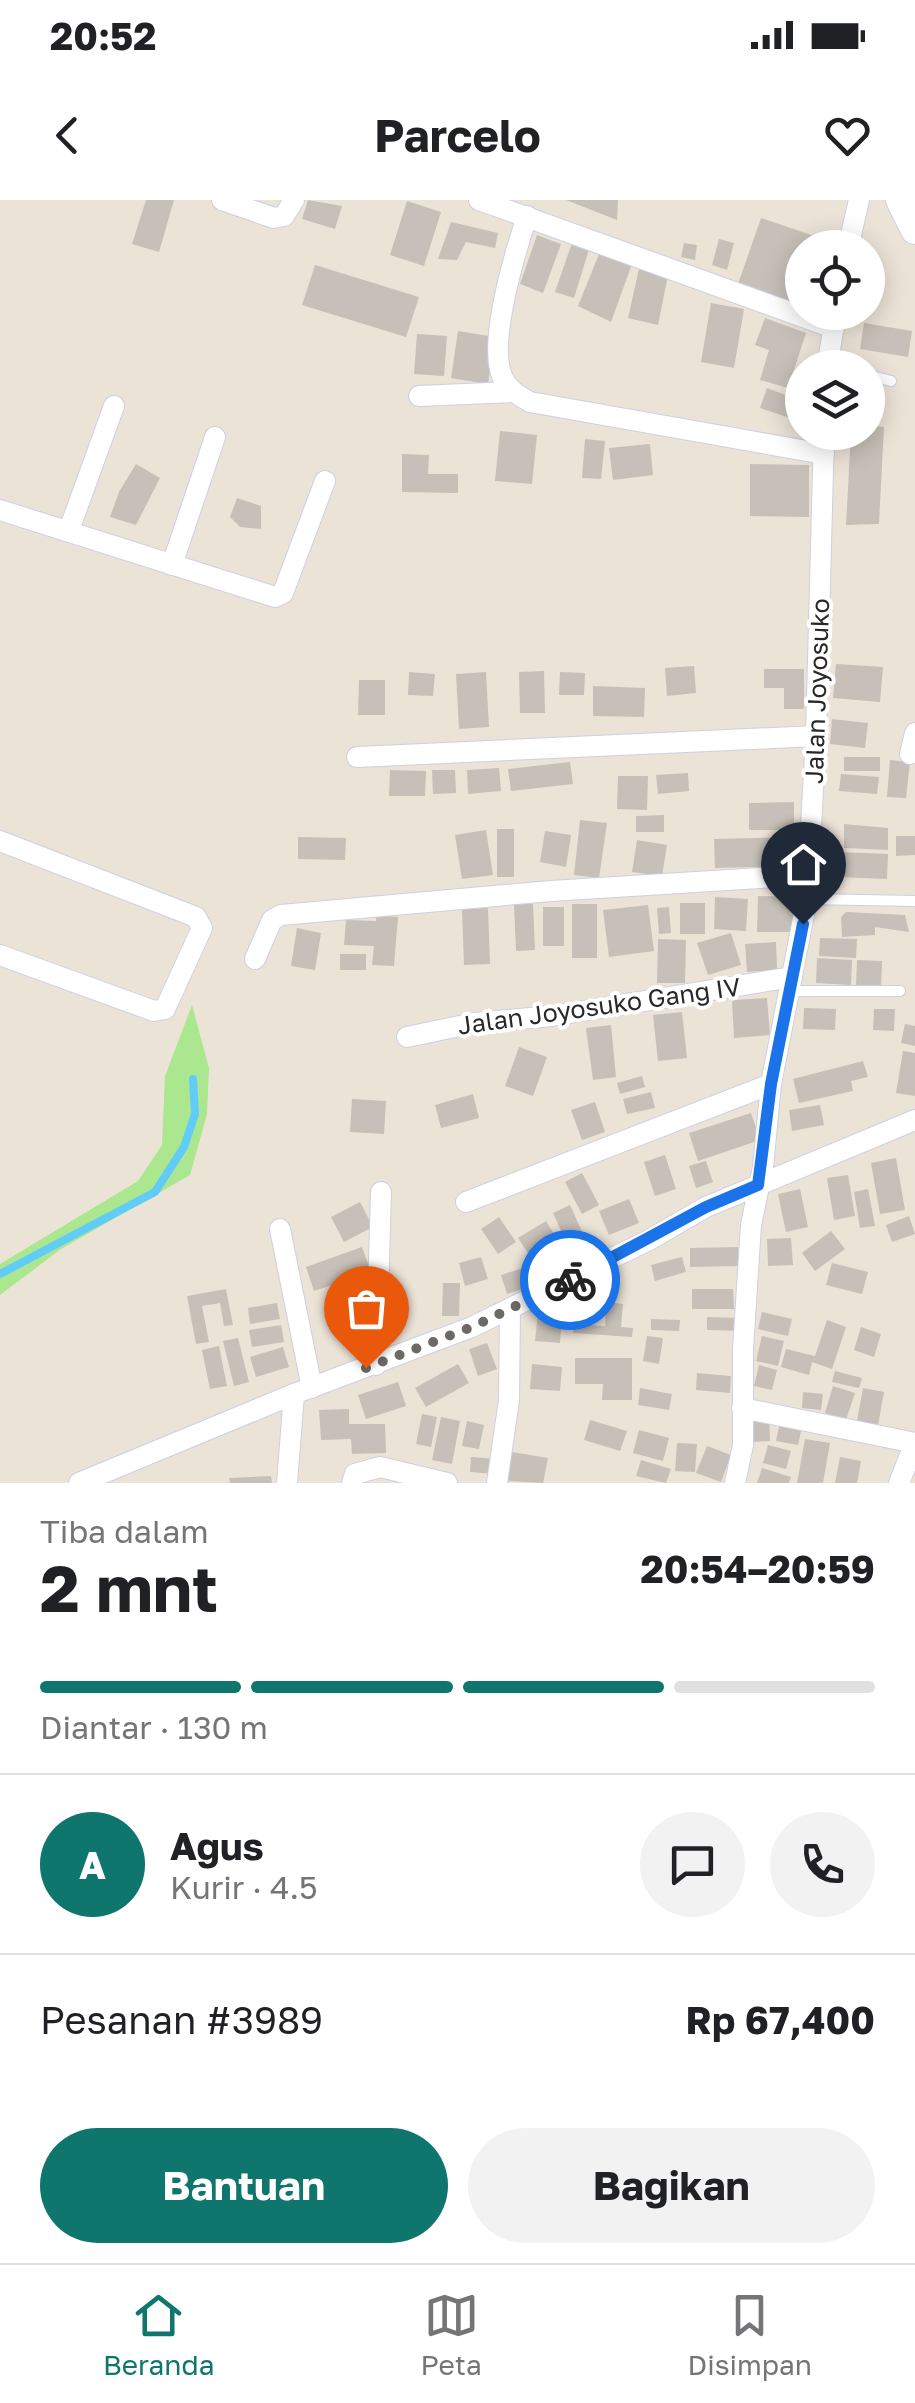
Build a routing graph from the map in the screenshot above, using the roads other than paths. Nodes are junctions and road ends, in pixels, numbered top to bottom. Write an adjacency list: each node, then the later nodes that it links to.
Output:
1 (222, 200): 2 (street)
2 (294, 200)
3 (479, 200): 6 (street)
4 (859, 200): 7 (street)
5 (900, 200): 8 (main road)
6 (527, 216): 9 (street); 12 (street)
7 (852, 230)
8 (915, 230)
9 (785, 303)
10 (885, 379): 11 (lane)
11 (891, 381)
12 (513, 392): 13 (street); 16 (street)
13 (419, 396)
14 (114, 406): 20 (street)
15 (216, 438): 21 (street)
16 (785, 438)
17 (824, 450): 22 (street, Jalan Joyosuko)
18 (326, 481): 21 (street)
19 (0, 510): 20 (street)
20 (68, 530): 21 (street)
21 (172, 565)
22 (816, 736): 23 (street); 25 (street, Jalan Joyosuko)
23 (357, 757)
24 (0, 841): 28 (street)
25 (807, 875): 26 (street, Jalan Joyosuko); 29 (street)
26 (808, 899): 27 (lane); 30 (street, Jalan Joyosuko)
27 (915, 901)
28 (0, 955)
29 (255, 959)
30 (791, 984): 31 (lane); 32 (street, Jalan Joyosuko Gang IV); 33 (street, Jalan Joyosuko)
31 (900, 990)
32 (407, 1037)
33 (771, 1084): 35 (street, Jalan Joyosuko); 37 (street)
34 (915, 1120): 35 (street)
35 (758, 1185): 39 (street); 42 (street, Jalan Joyosuko)
36 (381, 1192): 40 (street)
37 (466, 1202)
38 (280, 1229): 41 (street)
39 (510, 1310): 40 (street); 49 (street)
40 (376, 1365): 41 (street)
41 (303, 1391): 45 (street); 46 (street)
42 (742, 1408): 43 (street); 50 (street, Jalan Joyosuko)
43 (915, 1443): 44 (street)
44 (905, 1478)
45 (80, 1483)
46 (287, 1483)
47 (352, 1483): 48 (street)
48 (447, 1483)
49 (497, 1483)
50 (736, 1483)

